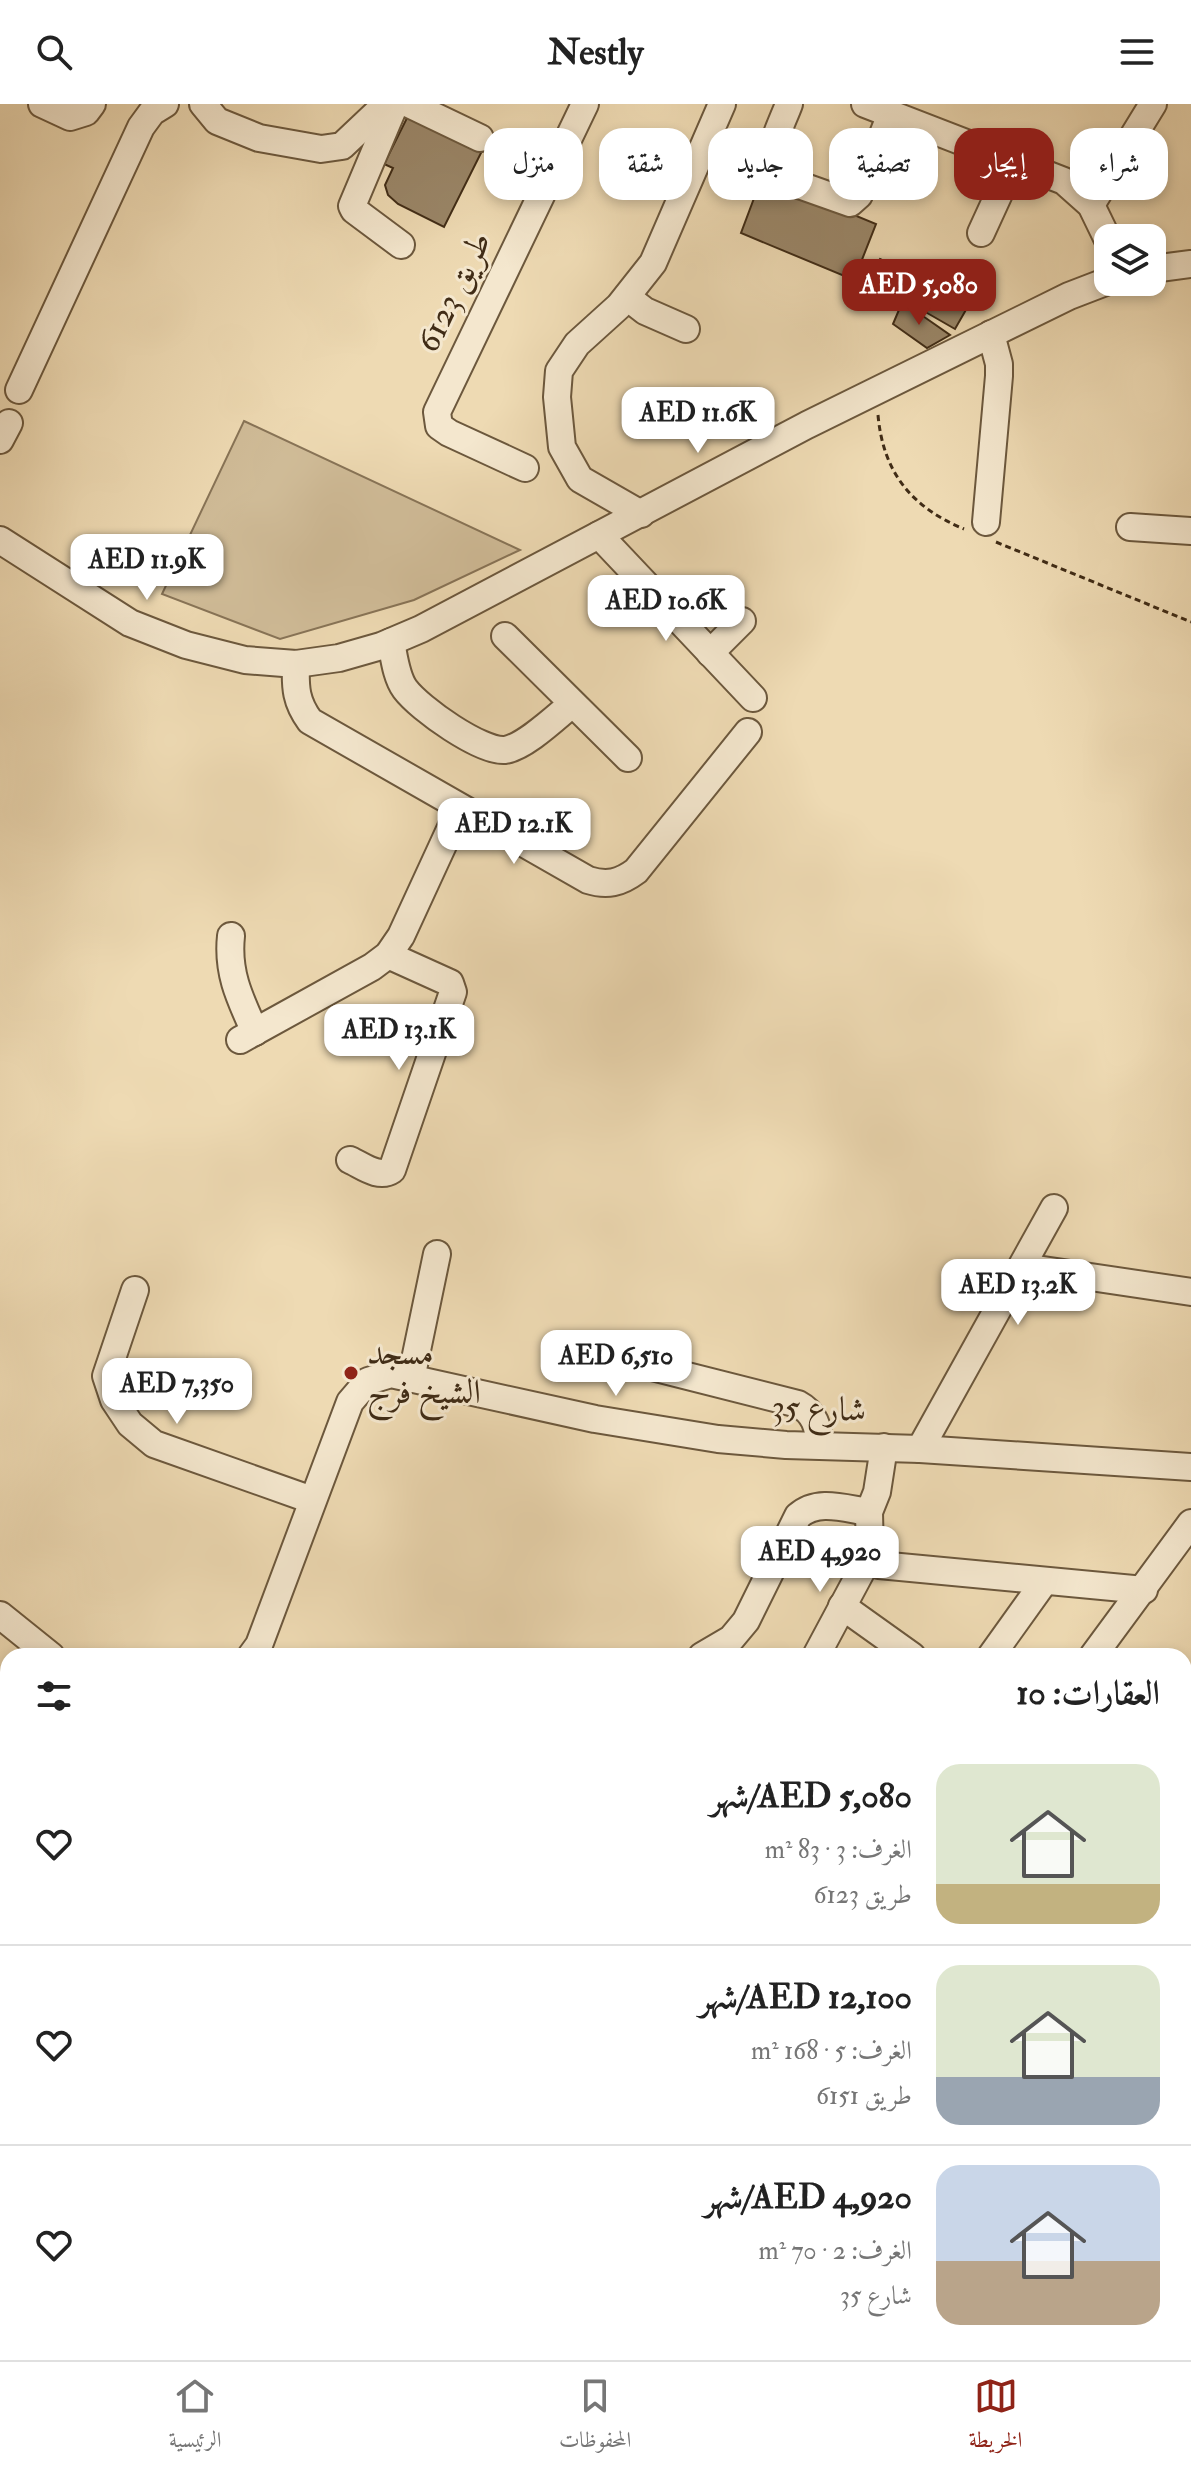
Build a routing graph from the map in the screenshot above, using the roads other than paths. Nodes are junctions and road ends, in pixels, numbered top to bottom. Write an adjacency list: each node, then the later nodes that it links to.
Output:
1 (42, 104): 2 (street)
2 (92, 104)
3 (165, 104): 29 (street)
4 (179, 104): 13 (street)
5 (383, 104): 13 (street)
6 (395, 104): 22 (street)
7 (409, 104): 15 (street)
8 (585, 104): 30 (street, طريق 6123)
9 (722, 104): 26 (street)
10 (789, 104): 14 (street)
11 (865, 104): 14 (street)
12 (1153, 104): 19 (street)
13 (210, 112)
14 (891, 114): 16 (street)
15 (480, 138)
16 (954, 138)
17 (1054, 177): 19 (street)
18 (996, 200): 21 (street)
19 (1091, 205): 20 (street)
20 (1100, 224)
21 (981, 233)
22 (401, 245)
23 (1191, 264): 24 (street)
24 (1166, 267)
25 (1094, 286): 28 (street)
26 (627, 297): 27 (street); 31 (street)
27 (686, 329)
28 (991, 334): 31 (street); 32 (street)
29 (19, 390)
30 (525, 468)
31 (641, 514): 35 (street)
32 (986, 522)
33 (1130, 527): 34 (street)
34 (1191, 531)
35 (599, 535): 39 (street); 40 (street)
36 (0, 540): 41 (street)
37 (742, 621): 40 (street)
38 (505, 636): 43 (street)
39 (391, 642): 41 (street); 43 (street)
40 (710, 653): 42 (street)
41 (296, 664): 46 (street)
42 (753, 698)
43 (572, 704): 45 (street)
44 (748, 732): 46 (street)
45 (628, 758)
46 (460, 808): 48 (street)
47 (231, 936): 48 (street)
48 (388, 955): 49 (street)
49 (350, 1160)
50 (1054, 1208): 52 (street)
51 (437, 1254): 56 (street)
52 (1023, 1267): 54 (street); 59 (street)
53 (135, 1290): 61 (street)
54 (1191, 1292)
55 (640, 1364): 57 (street)
56 (411, 1379): 57 (street, شارع 35); 61 (street, شارع 35)
57 (820, 1445): 58 (street, شارع 35)
58 (875, 1446): 59 (street, شارع 35); 62 (street)
59 (920, 1449): 60 (street, شارع 35)
60 (1191, 1467)
61 (312, 1500): 70 (street, شارع 35)
62 (869, 1512): 64 (street); 71 (street)
63 (1191, 1523): 66 (street)
64 (870, 1555): 65 (street); 67 (street)
65 (1044, 1582): 66 (street); 74 (street)
66 (1144, 1590): 75 (street)
67 (842, 1606): 72 (street); 73 (street)
68 (0, 1615): 69 (street)
69 (41, 1648)
70 (257, 1648)
71 (716, 1648)
72 (820, 1648)
73 (901, 1648)
74 (997, 1648)
75 (1099, 1648)

